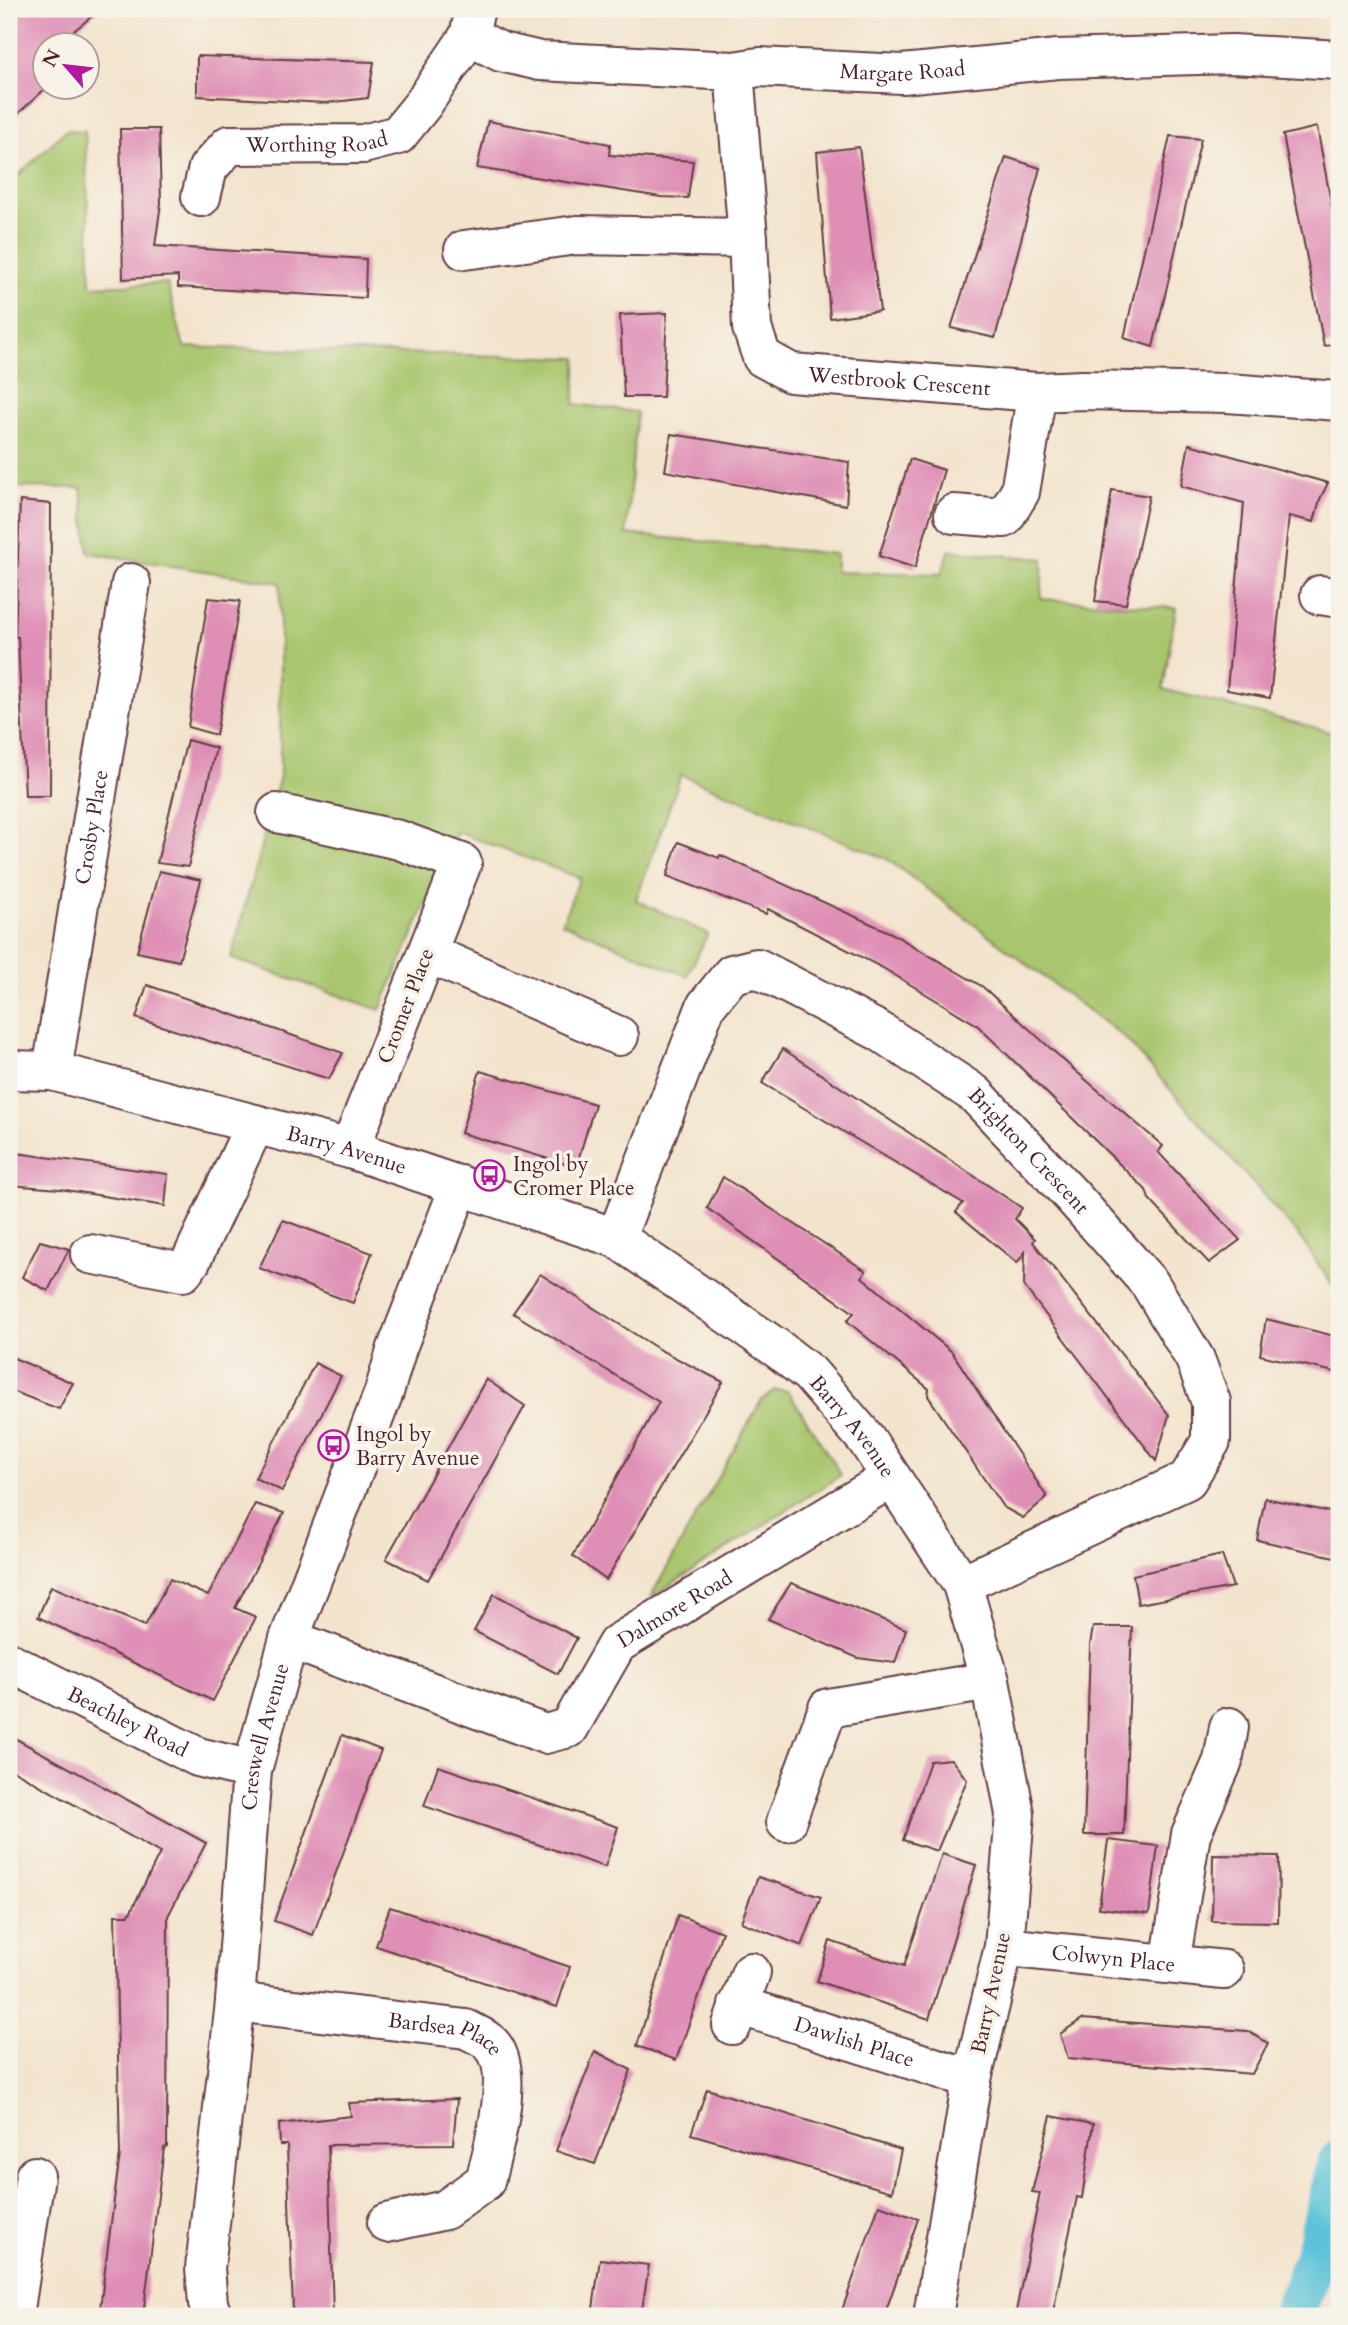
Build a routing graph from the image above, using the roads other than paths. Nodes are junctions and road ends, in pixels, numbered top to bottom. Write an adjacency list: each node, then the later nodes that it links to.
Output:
1 (472, 22): 3 (street, Margate Road); 4 (street, Worthing Road)
2 (1339, 60): 3 (street, Margate Road)
3 (734, 71): 5 (street, Westbrook Crescent)
4 (201, 197)
5 (748, 238): 6 (street); 7 (street, Westbrook Crescent)
6 (464, 250)
7 (1037, 392): 8 (street, Westbrook Crescent); 9 (street)
8 (1339, 401)
9 (954, 514)
10 (131, 583): 15 (street, Crosby Place)
11 (278, 813): 12 (street, Cromer Place)
12 (427, 953): 13 (street); 17 (street, Cromer Place)
13 (619, 1036)
14 (9, 1070): 15 (street, Barry Avenue)
15 (52, 1071): 16 (street, Barry Avenue)
16 (255, 1124): 17 (street, Barry Avenue); 20 (street)
17 (350, 1149): 18 (street, Barry Avenue)
18 (460, 1185): 19 (street, Barry Avenue); 23 (street, Creswell Avenue)
19 (616, 1238): 21 (street, Barry Avenue); 22 (street, Brighton Crescent)
20 (90, 1254)
21 (891, 1478): 22 (street, Barry Avenue); 23 (street, Dalmore Road)
22 (962, 1584): 25 (street, Barry Avenue)
23 (289, 1639): 27 (street, Creswell Avenue)
24 (9, 1662): 27 (street, Beachley Road)
25 (989, 1681): 28 (street); 29 (street, Barry Avenue)
26 (1229, 1727): 30 (street)
27 (253, 1770): 33 (street, Creswell Avenue)
28 (786, 1822)
29 (1003, 1947): 30 (street, Colwyn Place); 34 (street, Barry Avenue)
30 (1170, 1964): 31 (street, Colwyn Place)
31 (1224, 1970)
32 (740, 2001): 34 (street, Dawlish Place)
33 (235, 2002): 36 (street, Bardsea Place); 38 (street, Creswell Avenue)
34 (972, 2078): 39 (street, Barry Avenue)
35 (35, 2176): 37 (street)
36 (387, 2223)
37 (14, 2316)
38 (212, 2316)
39 (933, 2316)

